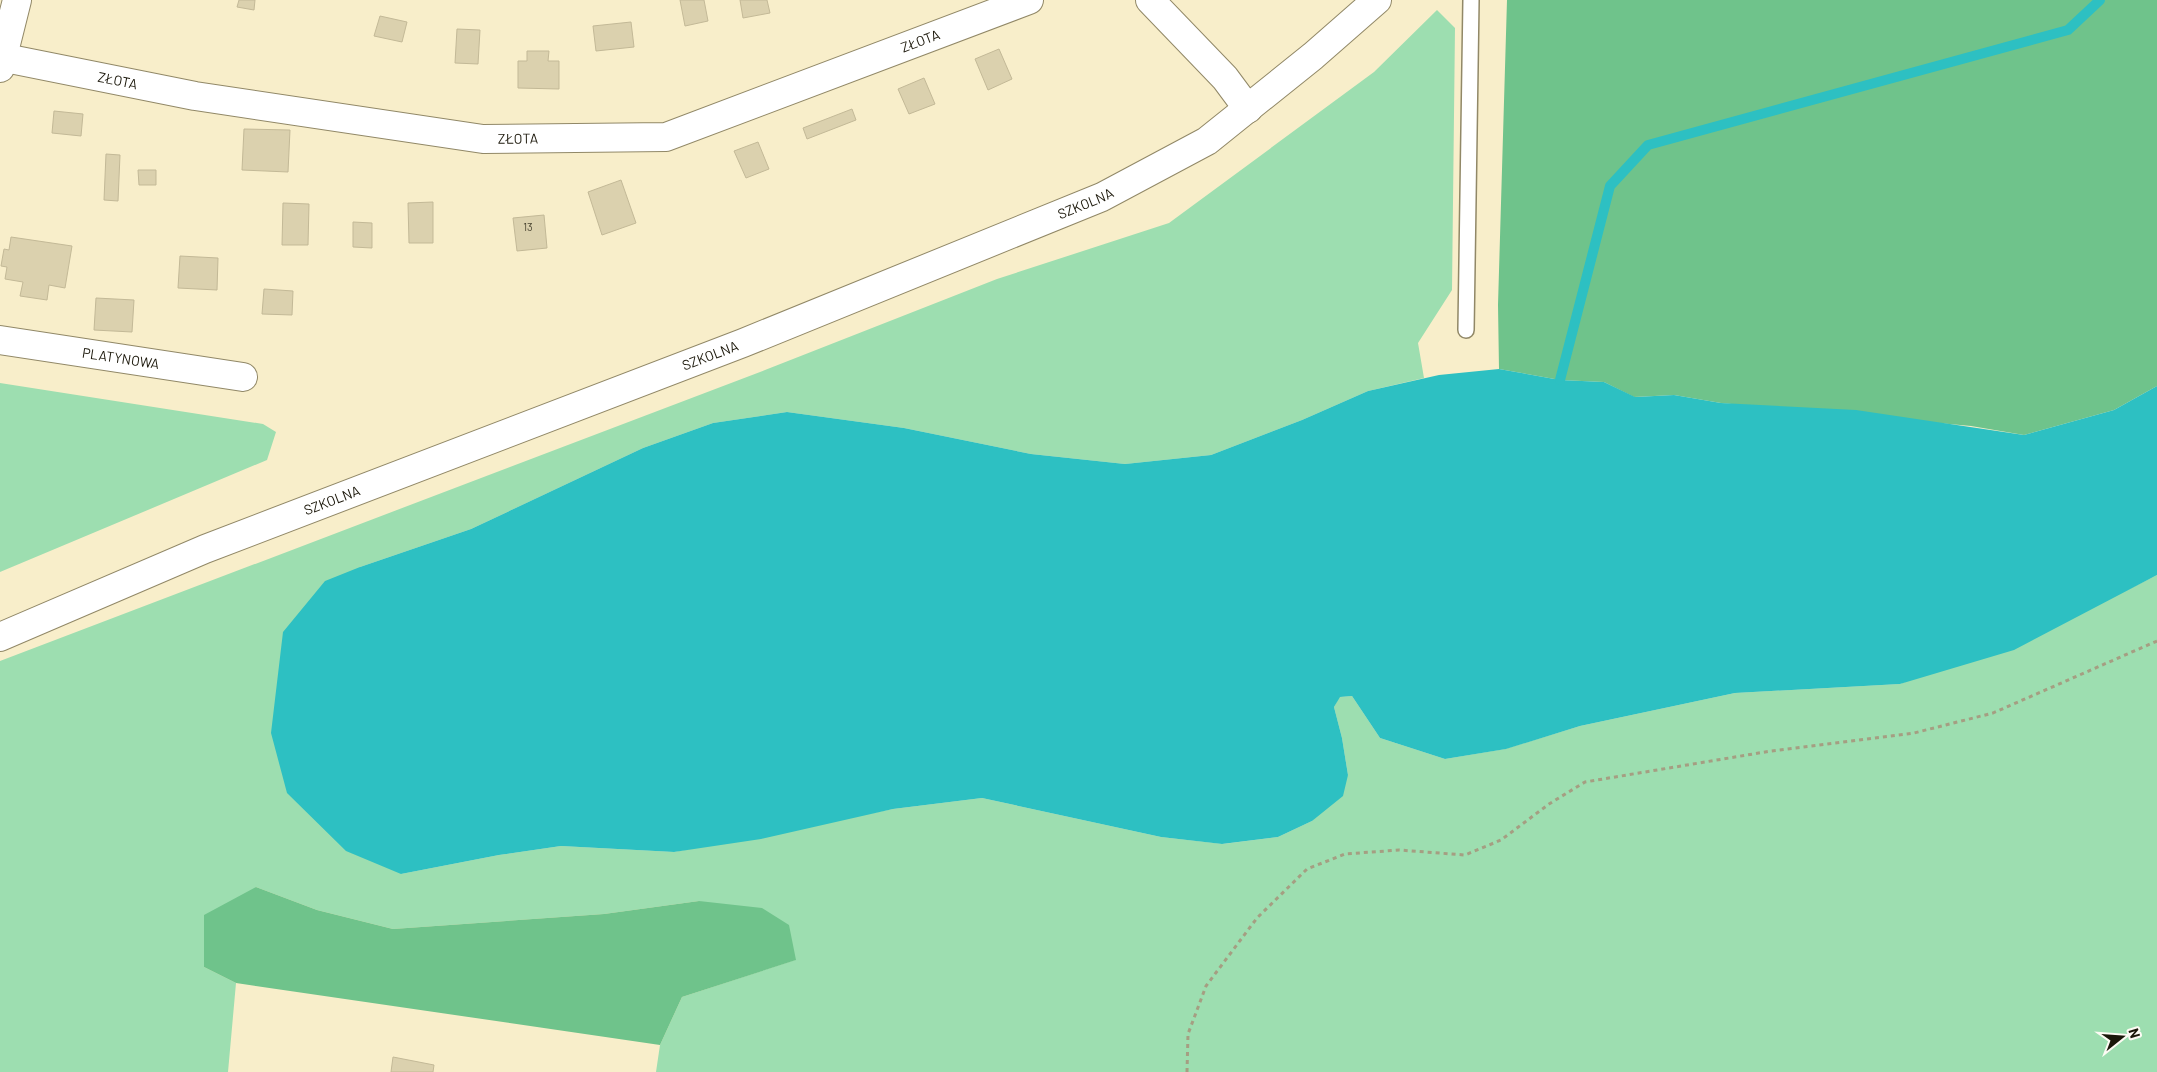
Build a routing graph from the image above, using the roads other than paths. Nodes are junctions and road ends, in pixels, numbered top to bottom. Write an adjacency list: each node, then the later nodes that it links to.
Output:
1 (17, 0): 6 (street)
2 (1150, 0): 7 (street)
3 (1377, 0): 7 (street, SZKOLNA)
4 (1471, 0): 8 (lane)
5 (1020, 1): 6 (street, ZŁOTA)
6 (1, 61)
7 (1248, 109): 11 (street, SZKOLNA)
8 (1466, 330)
9 (0, 340): 10 (street, PLATYNOWA)
10 (243, 377)
11 (0, 638)

